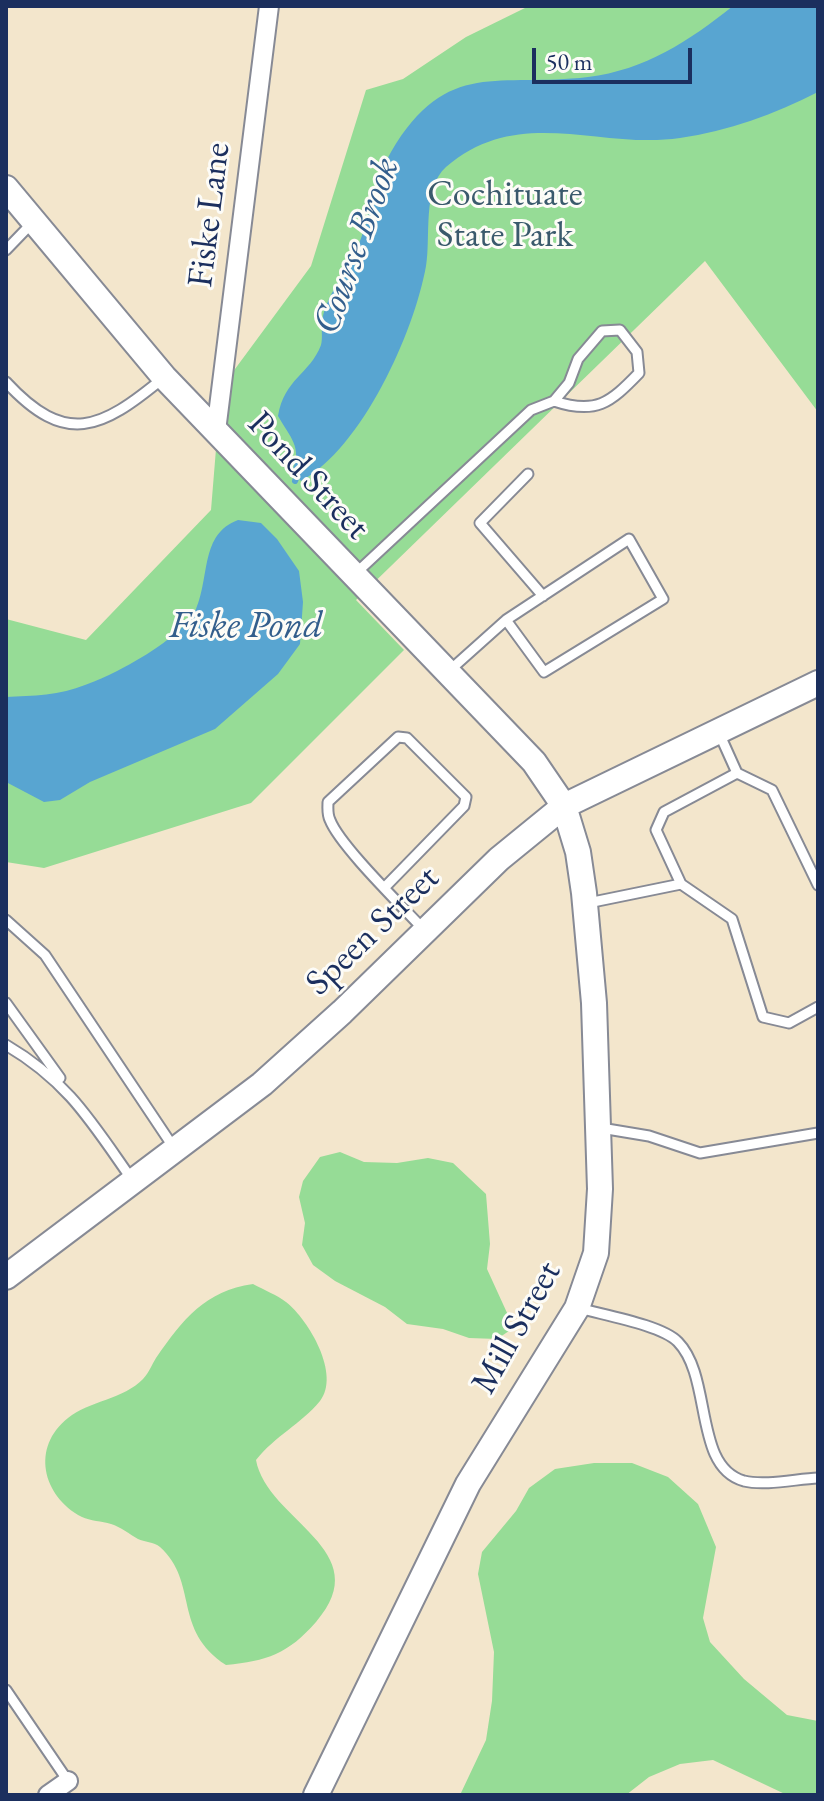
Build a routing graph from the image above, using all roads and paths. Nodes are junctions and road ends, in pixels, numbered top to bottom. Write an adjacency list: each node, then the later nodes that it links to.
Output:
1 (269, 6): 8 (street, Fiske Lane)
2 (6, 188): 3 (street, Pond Street)
3 (33, 222): 4 (lane); 5 (street, Pond Street)
4 (6, 250)
5 (164, 377): 6 (lane); 8 (street, Pond Street)
6 (6, 382)
7 (554, 401): 7 (lane); 10 (lane)
8 (216, 431): 10 (street, Pond Street)
9 (528, 474): 11 (lane)
10 (353, 576): 13 (street, Pond Street)
11 (543, 596): 12 (lane); 12 (lane)
12 (506, 620): 13 (lane)
13 (447, 673): 17 (street, Pond Street)
14 (818, 683): 15 (street, Speen Street)
15 (718, 730): 16 (lane); 17 (street, Speen Street)
16 (737, 773): 18 (lane); 19 (lane)
17 (564, 806): 21 (street, Mill Street); 24 (street, Speen Street)
18 (681, 884): 21 (lane); 27 (lane)
19 (818, 885)
20 (385, 887): 20 (lane); 24 (lane)
21 (585, 904): 30 (street, Mill Street)
22 (6, 920): 23 (lane)
23 (17, 930): 25 (lane); 32 (lane)
24 (425, 931): 32 (street, Speen Street)
25 (6, 933)
26 (6, 1003): 29 (lane)
27 (818, 1007)
28 (6, 1045): 29 (lane)
29 (69, 1091): 33 (lane)
30 (598, 1127): 31 (lane); 35 (street, Mill Street)
31 (818, 1133)
32 (176, 1151): 33 (street, Speen Street)
33 (134, 1183): 34 (street, Speen Street)
34 (6, 1277)
35 (577, 1308): 36 (lane); 40 (street, Mill Street)
36 (818, 1478)
37 (6, 1690): 38 (lane)
38 (68, 1781): 39 (street)
39 (48, 1795)
40 (316, 1795)

